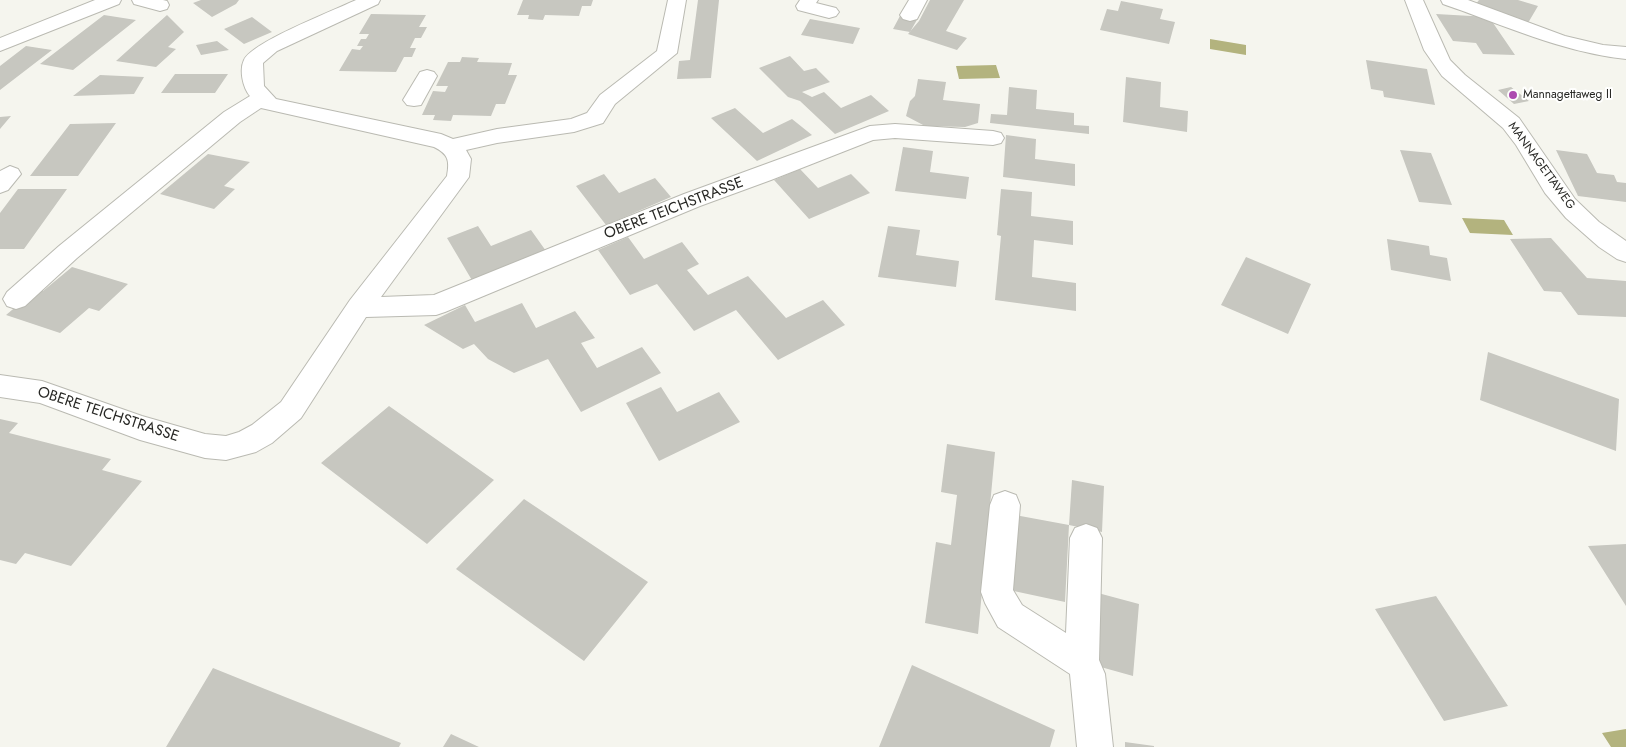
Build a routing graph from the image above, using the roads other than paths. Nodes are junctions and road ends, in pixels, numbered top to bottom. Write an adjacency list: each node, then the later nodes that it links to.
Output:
1 (112, 0): 8 (street)
2 (141, 0): 9 (street)
3 (371, 0): 14 (street)
4 (677, 0): 17 (street)
5 (809, 0): 10 (street)
6 (1414, 0): 18 (street, MANNAGETTAWEG)
7 (1450, 0): 12 (street)
8 (85, 4): 11 (street)
9 (160, 4)
10 (829, 12)
11 (0, 45)
12 (1626, 52)
13 (427, 76): 15 (street)
14 (263, 97): 15 (street); 19 (street)
15 (405, 114): 17 (street)
16 (993, 138): 20 (street, OBERE TEICHSTRASSE)
17 (452, 146): 20 (street, OBERE TEICHSTRASSE)
18 (1626, 253)
19 (16, 299)
20 (359, 307): 21 (street, OBERE TEICHSTRASSE)
21 (0, 386)
22 (1005, 505): 24 (street)
23 (1086, 538): 24 (street)
24 (1082, 662): 25 (street)
25 (1094, 747)

